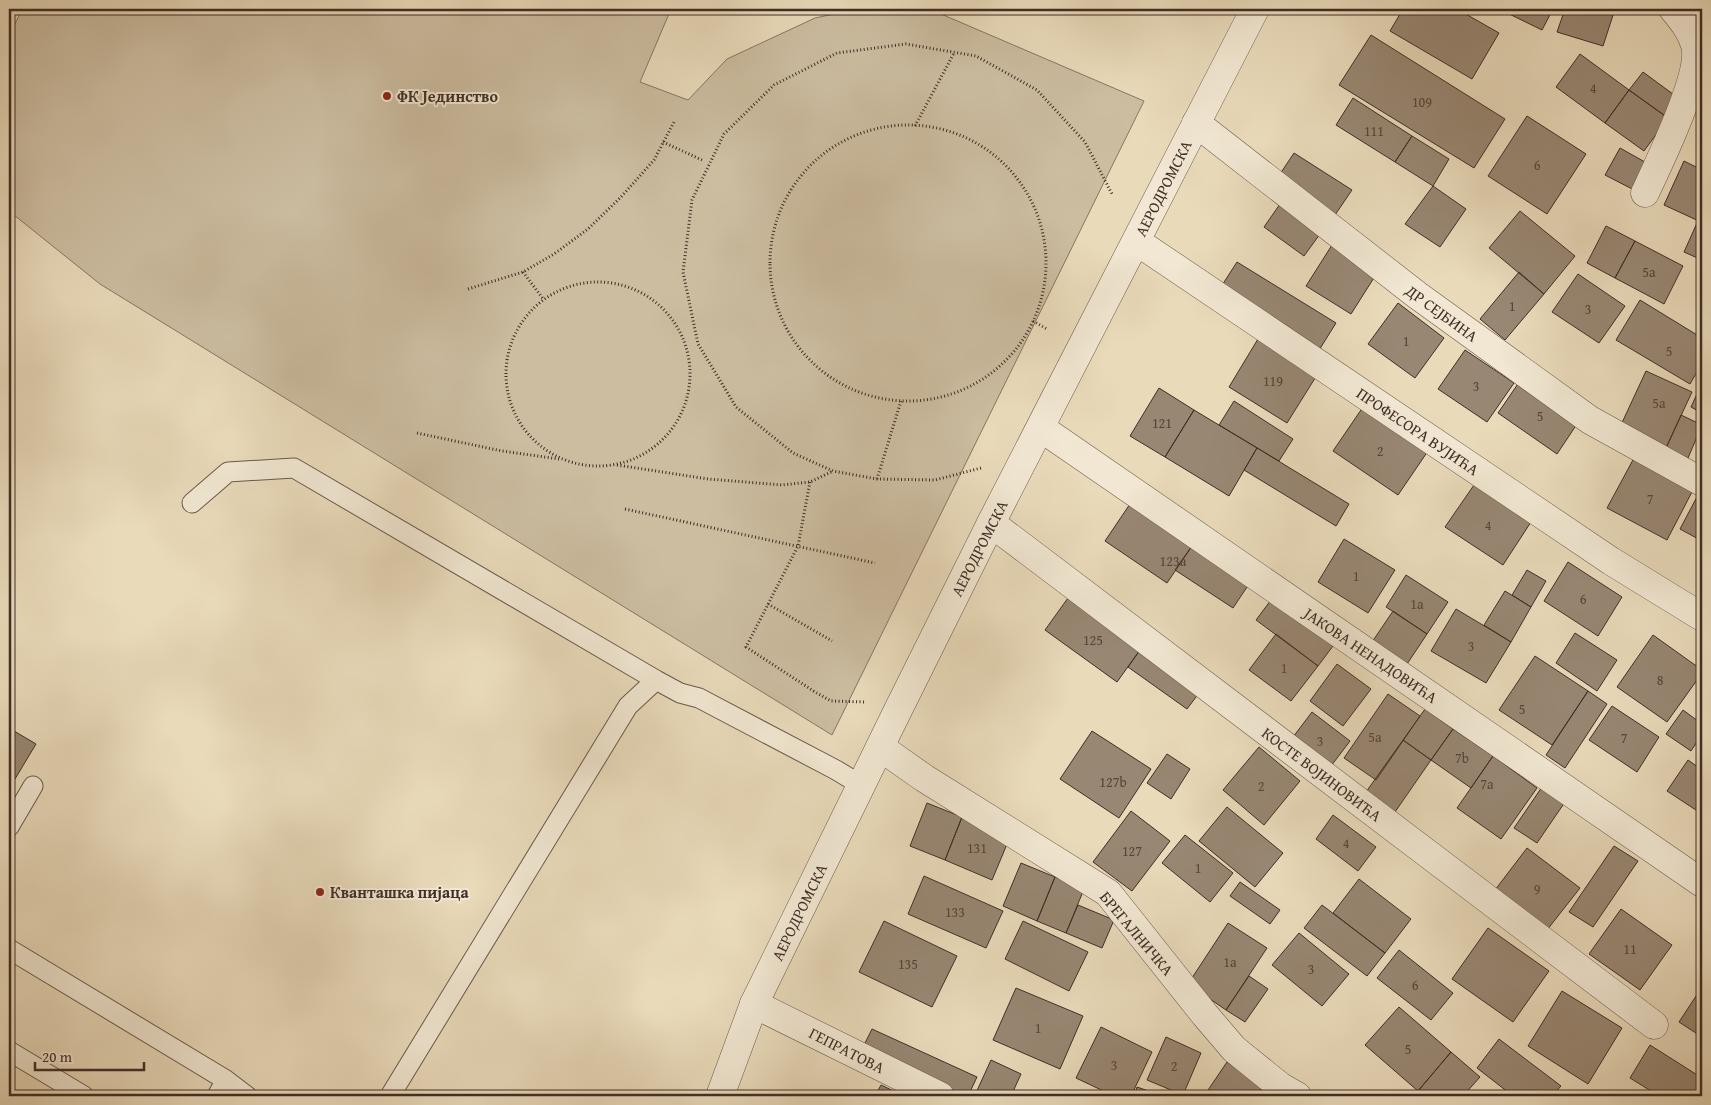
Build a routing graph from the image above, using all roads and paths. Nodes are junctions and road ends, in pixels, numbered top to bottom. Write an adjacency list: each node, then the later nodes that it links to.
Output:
1 (1255, 9): 5 (street, АЕРОДРОМСКА)
2 (1673, 9): 9 (street)
3 (954, 52): 6 (path); 10 (path); 23 (path)
4 (674, 122): 7 (path)
5 (1196, 123): 11 (street, АЕРОДРОМСКА); 26 (street, ДР СЕЈБИНА)
6 (915, 126): 15 (path); 17 (path)
7 (663, 142): 8 (path); 12 (path)
8 (702, 160)
9 (1645, 193)
10 (1112, 194)
11 (1136, 241): 18 (street, АЕРОДРОМСКА); 33 (street, ПРОФЕСОРА ВУЈИЋА)
12 (522, 272): 13 (path); 14 (path)
13 (468, 289)
14 (544, 300): 20 (path); 21 (path)
15 (1033, 321): 16 (path); 17 (path)
16 (1047, 329)
17 (901, 401): 24 (path)
18 (1041, 428): 29 (street, АЕРОДРОМСКА); 41 (street, ЈАКОВА НЕНАДОВИЋА)
19 (417, 434): 20 (path)
20 (565, 459): 21 (path)
21 (616, 465): 25 (path)
22 (981, 468): 24 (path)
23 (834, 471): 24 (path); 25 (path)
24 (877, 479)
25 (810, 482): 30 (path)
26 (1702, 482)
27 (192, 504): 35 (lane)
28 (625, 509): 30 (path)
29 (991, 523): 37 (street, АЕРОДРОМСКА); 44 (street, КОСТЕ ВОЈИНОВИЋА)
30 (798, 546): 31 (path); 32 (path)
31 (875, 563)
32 (768, 604): 34 (path); 36 (path)
33 (1702, 617)
34 (832, 641)
35 (656, 680): 38 (lane); 47 (lane)
36 (868, 702)
37 (880, 747): 38 (street, АЕРОДРОМСКА); 52 (street, БРЕГАЛНИЧКА)
38 (861, 785): 43 (street, АЕРОДРОМСКА)
39 (33, 786): 40 (lane)
40 (9, 827)
41 (1702, 883)
42 (9, 949): 46 (lane)
43 (754, 1004): 50 (street, АЕРОДРОМСКА); 51 (street, ГЕПРАТОВА)
44 (1654, 1025)
45 (9, 1051): 48 (lane)
46 (222, 1088): 49 (lane)
47 (389, 1095)
48 (84, 1096)
49 (247, 1096)
50 (720, 1096)
51 (940, 1096)
52 (1297, 1096)

